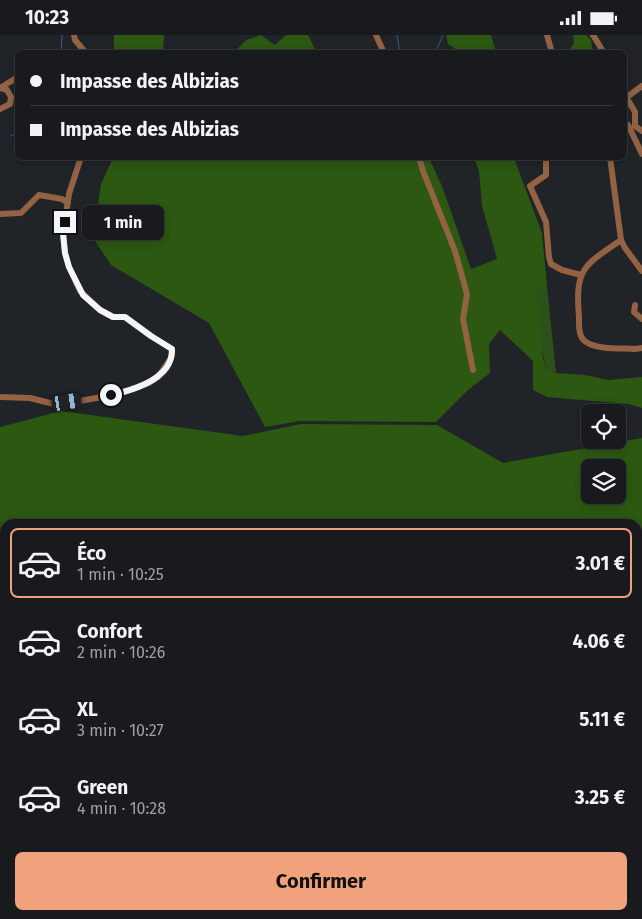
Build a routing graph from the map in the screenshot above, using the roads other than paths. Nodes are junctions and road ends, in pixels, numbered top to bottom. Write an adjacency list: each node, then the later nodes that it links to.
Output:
1 (74, 35): 5 (street)
2 (376, 35): 6 (street)
3 (547, 35): 7 (street)
4 (593, 35): 8 (street)
5 (83, 50)
6 (383, 50)
7 (551, 50)
8 (602, 50)
9 (15, 79): 13 (street)
10 (642, 86): 11 (street)
11 (627, 95)
12 (627, 98): 15 (street)
13 (0, 109)
14 (627, 125): 15 (street)
15 (635, 126): 17 (street)
16 (627, 127): 18 (street)
17 (642, 131)
18 (642, 155)
19 (80, 160): 23 (street)
20 (420, 160): 31 (street)
21 (546, 160): 27 (street)
22 (610, 160): 25 (street)
23 (68, 203): 24 (street); 32 (street)
24 (0, 214)
25 (621, 240): 26 (street); 27 (street)
26 (642, 271)
27 (581, 275): 30 (street)
28 (635, 305): 29 (street)
29 (642, 319)
30 (642, 347)
31 (473, 370)
32 (0, 397)

